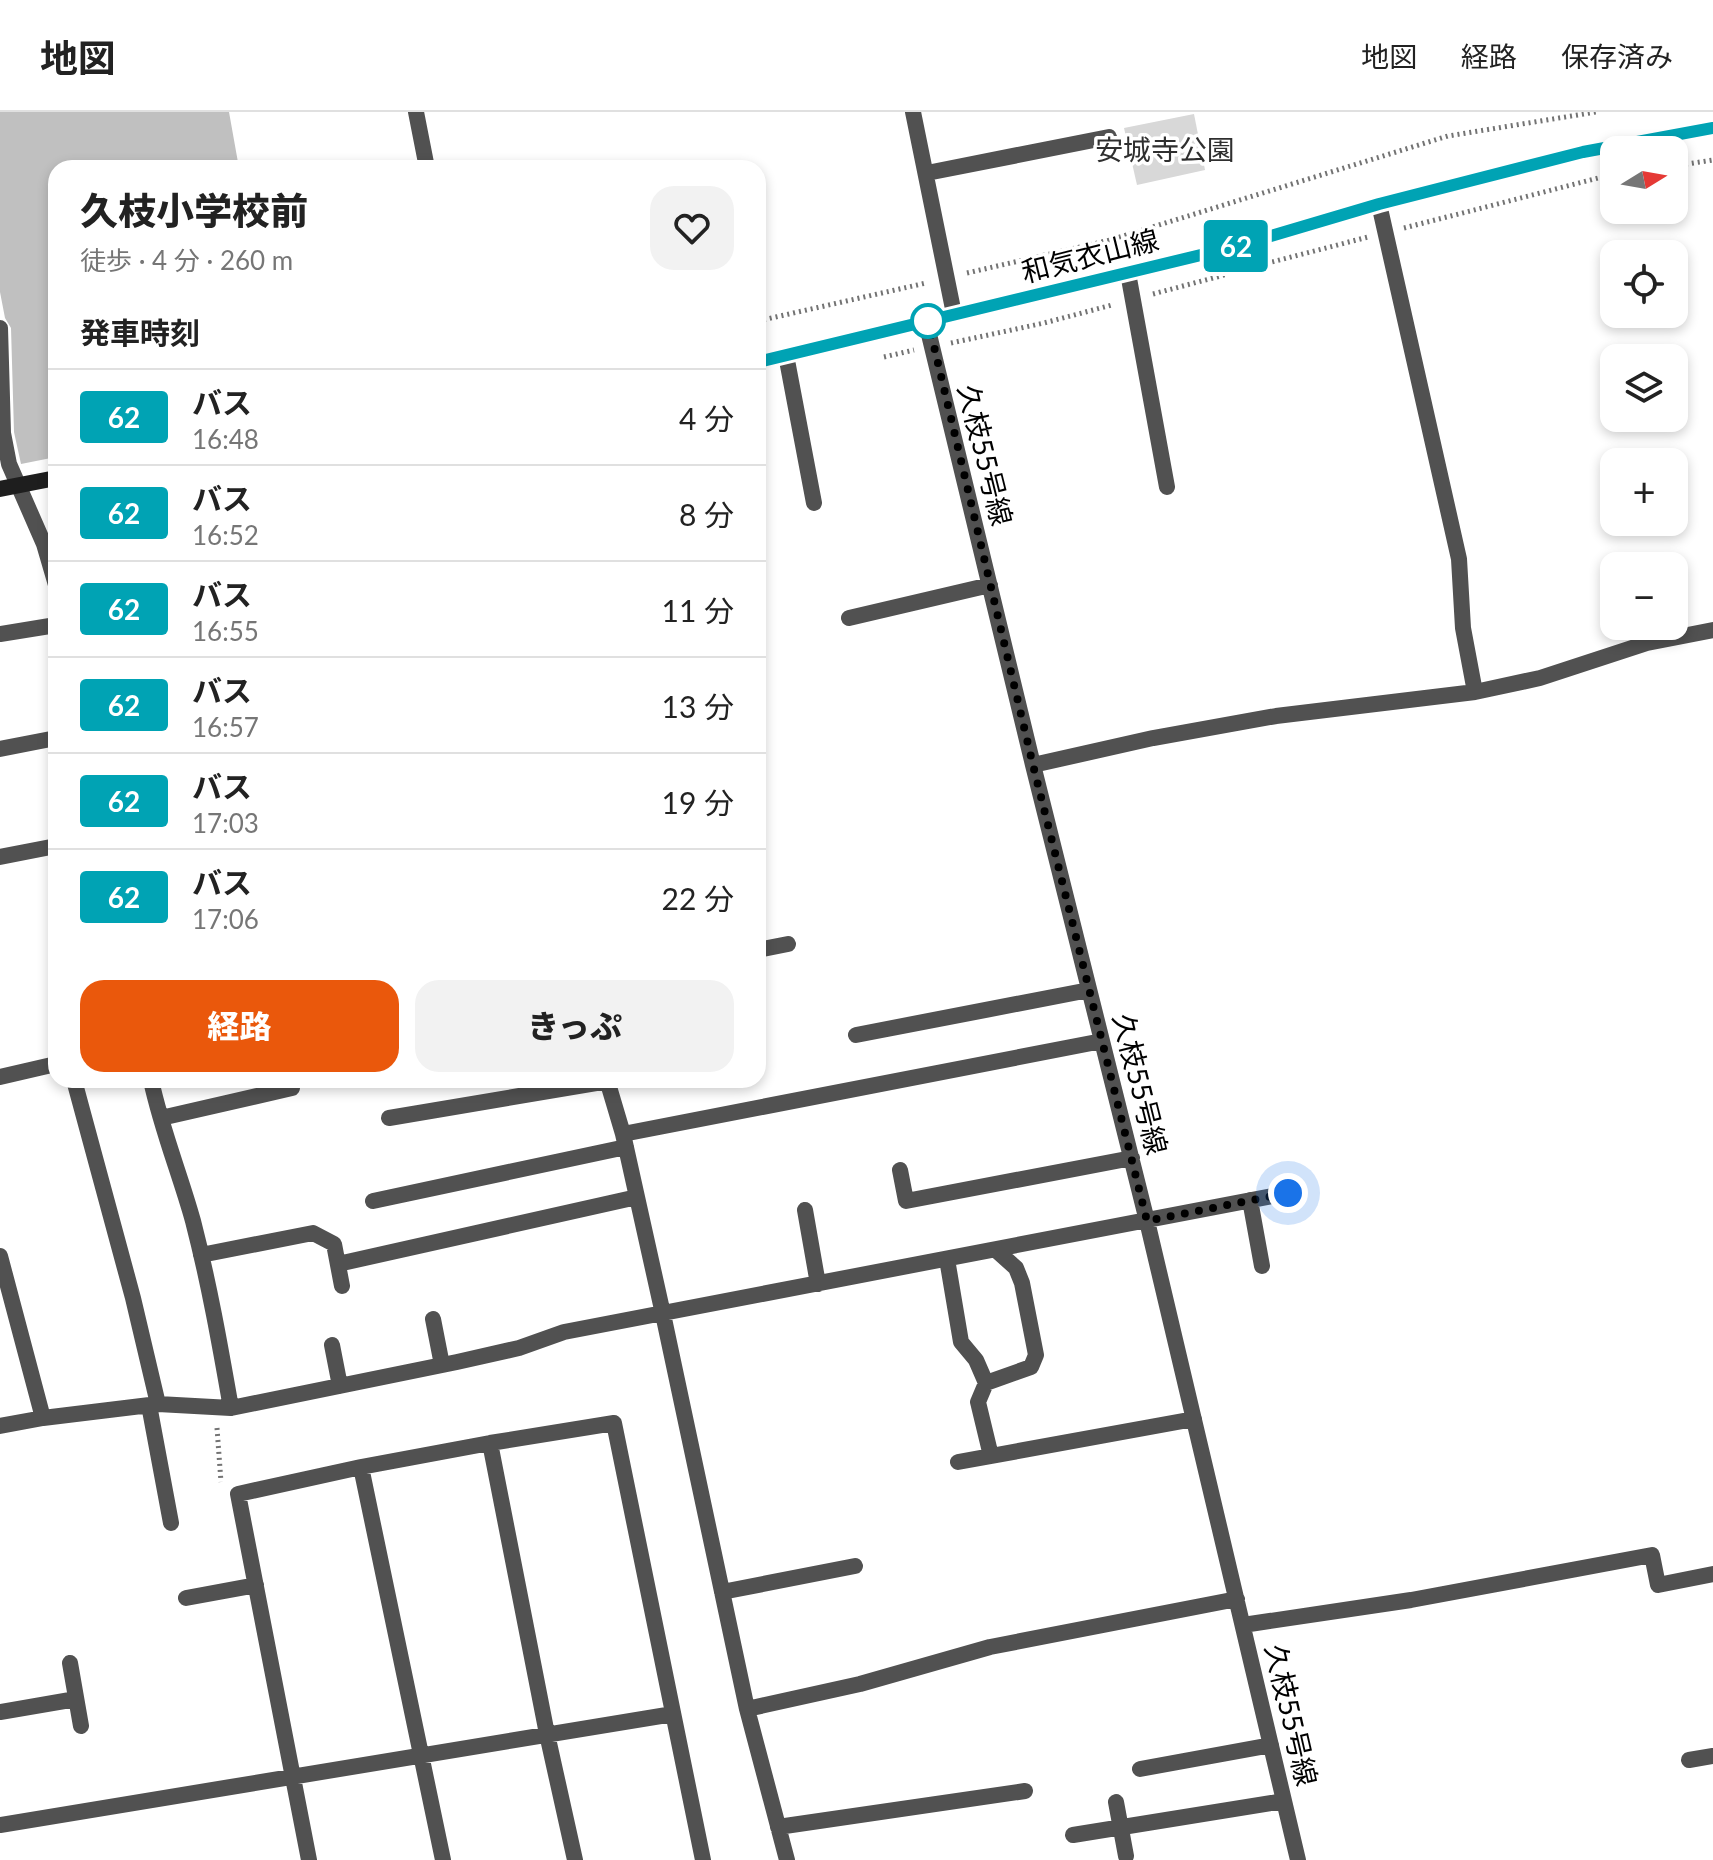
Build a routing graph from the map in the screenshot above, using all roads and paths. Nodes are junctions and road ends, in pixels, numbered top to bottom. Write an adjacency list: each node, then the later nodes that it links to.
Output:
1 (416, 112): 6 (street)
2 (913, 112): 9 (street)
3 (1596, 112): 12 (path)
4 (1713, 128): 10 (main road, 和気衣山線)
5 (1109, 137): 9 (street)
6 (425, 160)
7 (1713, 160): 8 (path)
8 (1688, 164)
9 (927, 173): 14 (street)
10 (1379, 204): 11 (main road, 和気衣山線); 31 (street)
11 (1128, 273): 14 (main road, 和気衣山線); 22 (street)
12 (957, 275)
13 (926, 282): 15 (path)
14 (954, 314): 16 (main road, 和気衣山線)
15 (766, 319)
16 (926, 322): 18 (main road, 和気衣山線); 26 (street, 久枝55号線)
17 (0, 328): 21 (street)
18 (786, 355): 19 (main road, 和気衣山線); 24 (street)
19 (766, 360)
20 (48, 480): 21 (main road)
21 (19, 486): 23 (main road); 25 (street)
22 (1167, 487)
23 (0, 489)
24 (814, 503)
25 (48, 558)
26 (990, 585): 27 (street); 34 (street, 久枝55号線)
27 (849, 618)
28 (48, 626): 30 (street)
29 (1713, 630): 31 (street)
30 (0, 634)
31 (1475, 692): 34 (street)
32 (48, 740): 33 (street)
33 (0, 749)
34 (1033, 765): 39 (street, 久枝55号線)
35 (48, 848): 36 (street)
36 (0, 857)
37 (788, 944): 38 (street)
38 (766, 946)
39 (1089, 990): 40 (street); 41 (street, 久枝55号線)
40 (856, 1035)
41 (1102, 1041): 51 (street); 52 (street, 久枝55号線)
42 (48, 1066): 43 (street)
43 (0, 1077)
44 (76, 1088): 74 (street)
45 (153, 1088): 49 (street)
46 (292, 1088): 49 (street)
47 (567, 1088): 50 (street)
48 (610, 1088): 51 (street)
49 (161, 1118): 61 (street)
50 (389, 1118)
51 (624, 1140): 55 (street); 57 (street)
52 (1132, 1158): 53 (street); 59 (street, 久枝55号線)
53 (900, 1170)
54 (1288, 1193): 56 (street)
55 (637, 1197): 64 (street); 68 (street)
56 (1250, 1200): 59 (street); 65 (street)
57 (373, 1201)
58 (805, 1210): 66 (street)
59 (1147, 1221): 60 (street); 77 (street, 久枝55号線)
60 (996, 1250): 63 (street); 72 (street)
61 (201, 1255): 64 (street); 75 (street)
62 (0, 1256): 76 (street)
63 (947, 1259): 66 (street); 72 (street)
64 (338, 1264): 67 (street)
65 (1262, 1266)
66 (818, 1284): 68 (street)
67 (342, 1286)
68 (663, 1314): 71 (street); 87 (street)
69 (433, 1319): 71 (street)
70 (332, 1345): 73 (street)
71 (442, 1365): 73 (street)
72 (986, 1383): 80 (street)
73 (340, 1386): 75 (street)
74 (153, 1405): 75 (street); 76 (street); 83 (street)
75 (231, 1408)
76 (43, 1418): 78 (street)
77 (1194, 1419): 80 (street); 89 (street, 久枝55号線)
78 (0, 1426)
79 (490, 1443): 82 (street); 95 (street); 97 (street)
80 (991, 1456): 81 (street)
81 (958, 1462)
82 (361, 1467): 86 (street); 99 (street)
83 (171, 1523)
84 (855, 1566): 87 (street)
85 (1713, 1574): 90 (street)
86 (256, 1585): 88 (street); 103 (street)
87 (722, 1592): 93 (street)
88 (186, 1598)
89 (1237, 1599): 90 (street, 久枝55号線); 93 (street)
90 (1243, 1625): 98 (street, 久枝55号線)
91 (70, 1663): 92 (street)
92 (76, 1699): 94 (street); 96 (street)
93 (747, 1709): 108 (street)
94 (0, 1712)
95 (673, 1714): 97 (street); 115 (street)
96 (81, 1726)
97 (547, 1734): 99 (street); 114 (street)
98 (1271, 1745): 102 (street); 105 (street, 久枝55号線)
99 (422, 1754): 103 (street); 113 (street)
100 (1713, 1756): 101 (street)
101 (1689, 1760)
102 (1140, 1769)
103 (291, 1775): 107 (street); 112 (street)
104 (1025, 1791): 108 (street)
105 (1284, 1801): 109 (street); 117 (street, 久枝55号線)
106 (1116, 1802): 109 (street)
107 (0, 1825)
108 (778, 1827): 116 (street)
109 (1120, 1827): 110 (street); 111 (street)
110 (1073, 1835)
111 (1126, 1856)
112 (309, 1860)
113 (443, 1860)
114 (575, 1860)
115 (703, 1860)
116 (787, 1860)
117 (1298, 1860)

